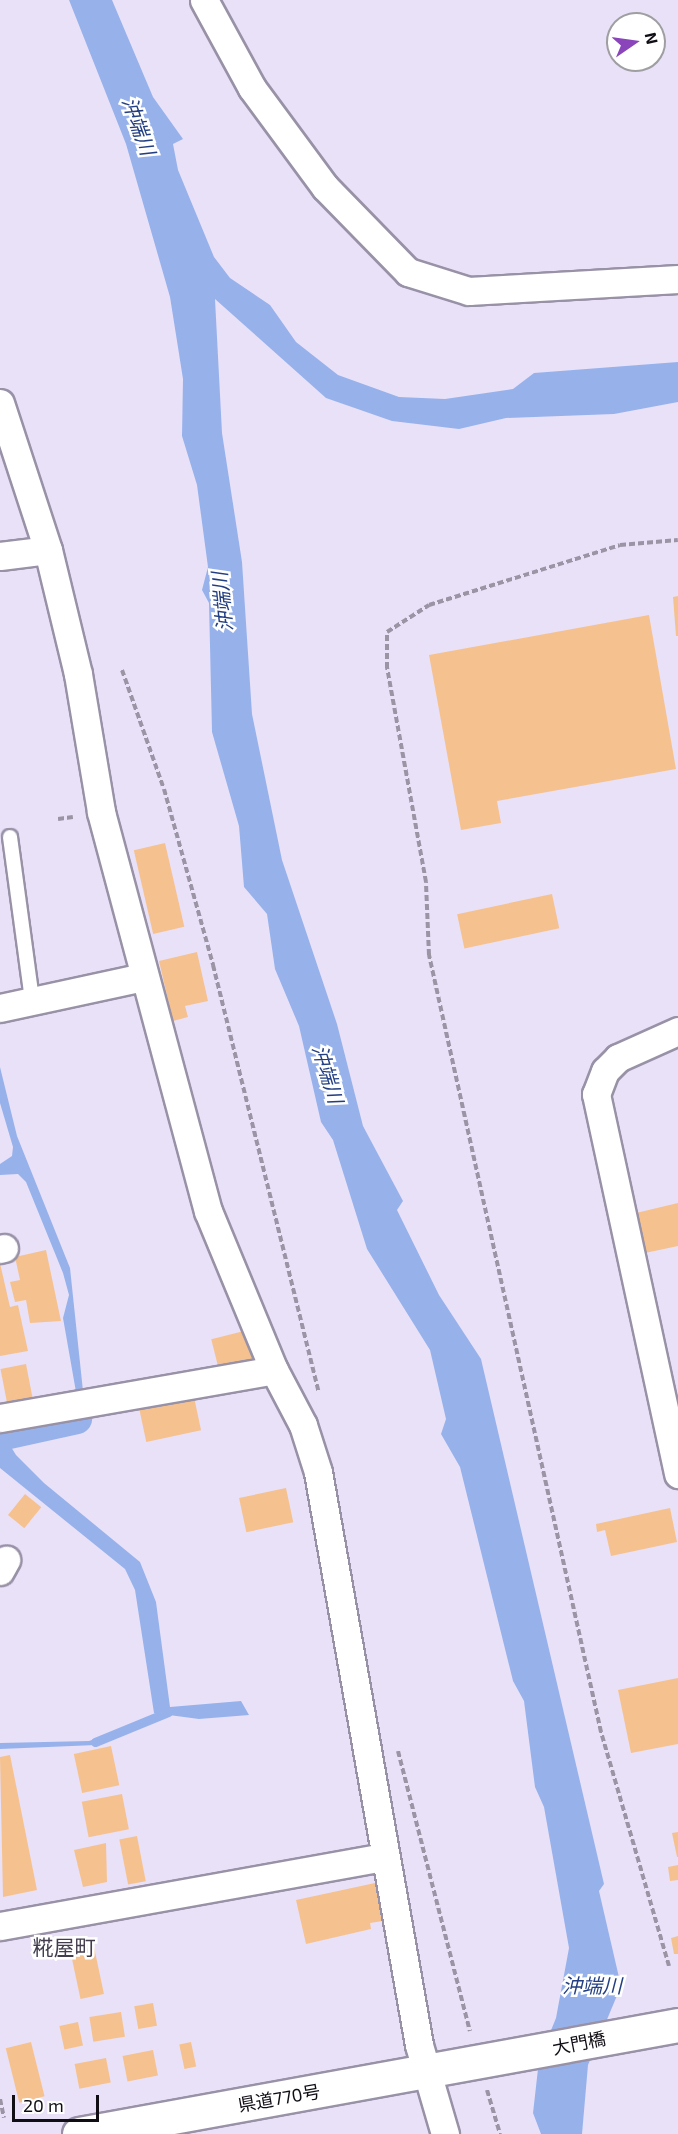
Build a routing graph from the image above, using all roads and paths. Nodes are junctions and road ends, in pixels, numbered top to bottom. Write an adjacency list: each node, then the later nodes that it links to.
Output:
1 (204, 0): 2 (street)
2 (678, 279)
3 (0, 403): 5 (street)
4 (678, 540): 17 (path)
5 (48, 550): 6 (street); 8 (street)
6 (0, 556)
7 (10, 837): 9 (lane)
8 (143, 977): 9 (street); 12 (street)
9 (32, 1000): 10 (street)
10 (0, 1008)
11 (678, 1031): 14 (street)
12 (274, 1370): 13 (street); 15 (street)
13 (0, 1418)
14 (678, 1474)
15 (383, 1857): 16 (street); 20 (street)
16 (0, 1926)
17 (669, 1966)
18 (678, 2025): 19 (main road, 大門橋)
19 (479, 2062): 20 (main road, 県道770号)
20 (424, 2072): 23 (main road, 県道770号); 24 (street)
21 (0, 2099): 22 (path)
22 (4, 2118)
23 (79, 2134)
24 (445, 2134)

